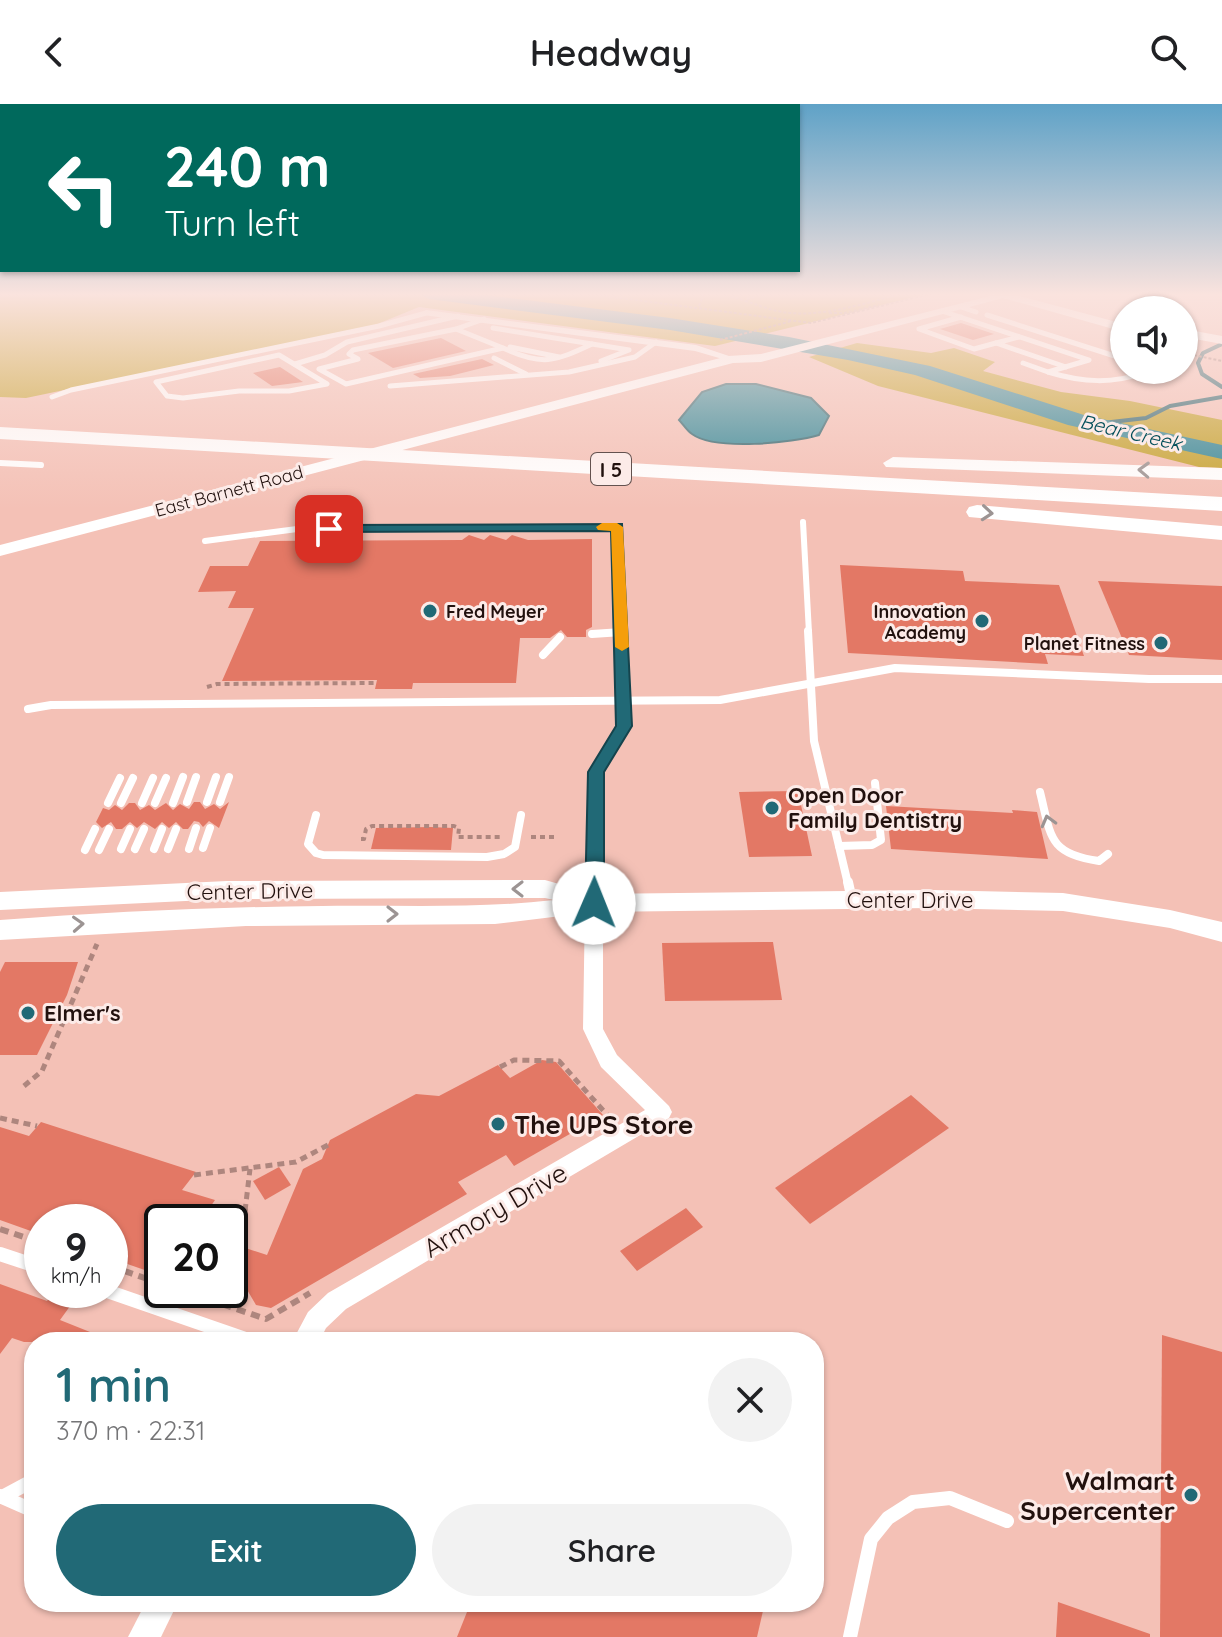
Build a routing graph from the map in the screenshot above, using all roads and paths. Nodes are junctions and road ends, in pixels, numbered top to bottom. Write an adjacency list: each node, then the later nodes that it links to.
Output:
1 (189, 366): 20 (lane)
2 (231, 366): 3 (lane)
3 (297, 366)
4 (332, 366): 5 (lane)
5 (427, 366)
6 (509, 366): 17 (lane)
7 (554, 366): 15 (lane)
8 (585, 366): 15 (lane)
9 (593, 366): 15 (lane)
10 (708, 366): 35 (main road, East Barnett Road)
11 (1030, 366): 16 (lane)
12 (1062, 366): 14 (lane)
13 (1071, 366): 14 (lane)
14 (1066, 367): 16 (lane)
15 (566, 371): 17 (lane)
16 (1048, 372): 18 (lane)
17 (529, 376): 19 (lane)
18 (1110, 384)
19 (390, 386)
20 (52, 397)
21 (0, 425): 23 (highway, I 5)
22 (0, 433): 24 (highway, I 5)
23 (353, 445): 25 (highway); 30 (highway, I 5)
24 (324, 452): 31 (highway, I 5); 33 (highway, one-way to 33)
25 (845, 461)
26 (876, 462): 29 (highway, one-way to 26)
27 (0, 463): 28 (lane)
28 (41, 465)
29 (1222, 474)
30 (1222, 495)
31 (1222, 504)
32 (803, 522): 41 (lane)
33 (1222, 533)
34 (205, 541): 36 (lane)
35 (0, 551)
36 (622, 632): 37 (lane); 44 (lane)
37 (592, 634)
38 (560, 637): 39 (lane)
39 (543, 655)
40 (1222, 679): 41 (lane)
41 (811, 682): 44 (lane); 78 (lane)
42 (376, 683): 43 (path)
43 (196, 691)
44 (625, 701): 45 (lane); 90 (lane)
45 (28, 709)
46 (183, 777): 63 (lane)
47 (196, 777): 56 (lane)
48 (216, 777): 57 (lane)
49 (229, 777): 58 (lane)
50 (120, 778): 59 (lane)
51 (133, 778): 60 (lane)
52 (153, 778): 61 (lane)
53 (166, 778): 62 (lane)
54 (875, 783): 78 (lane)
55 (1040, 792): 87 (lane, one-way to 55)
56 (187, 802)
57 (207, 802)
58 (220, 802)
59 (108, 803)
60 (121, 803)
61 (142, 803)
62 (155, 803)
63 (173, 803)
64 (316, 815): 65 (lane)
65 (521, 815)
66 (196, 828): 84 (lane)
67 (210, 828): 79 (lane)
68 (95, 829): 85 (lane)
69 (109, 829): 86 (lane)
70 (130, 829): 80 (lane)
71 (144, 829): 81 (lane)
72 (162, 829): 82 (lane)
73 (176, 829): 83 (lane)
74 (512, 837): 77 (path)
75 (526, 837): 76 (path)
76 (557, 837)
77 (350, 839)
78 (839, 846): 88 (lane)
79 (203, 848)
80 (121, 849)
81 (135, 849)
82 (154, 849)
83 (168, 849)
84 (189, 849)
85 (85, 850)
86 (99, 850)
87 (1108, 854)
88 (852, 900): 90 (main road, Center Drive); 92 (main road, Center Drive)
89 (0, 901): 90 (main road, Center Drive, one-way to 89)
90 (594, 903): 91 (main road, Center Drive, one-way to 90); 111 (street, Armory Drive)
91 (0, 930)
92 (1222, 932)
93 (100, 937): 95 (path)
94 (500, 1067): 97 (path)
95 (24, 1086)
96 (0, 1118): 98 (path)
97 (595, 1125)
98 (37, 1126)
99 (328, 1145): 100 (path)
100 (250, 1169): 101 (path); 102 (path)
101 (194, 1175)
102 (246, 1204)
103 (0, 1229): 104 (path)
104 (24, 1237)
105 (0, 1254): 106 (lane)
106 (24, 1262)
107 (321, 1287): 109 (path)
108 (128, 1298): 110 (lane)
109 (234, 1308)
110 (225, 1332)
111 (310, 1332)
112 (24, 1485): 113 (lane)
113 (1, 1497): 114 (lane)
114 (24, 1507)
115 (1007, 1521): 118 (lane)
116 (158, 1612): 117 (street)
117 (144, 1637)
118 (850, 1637)

